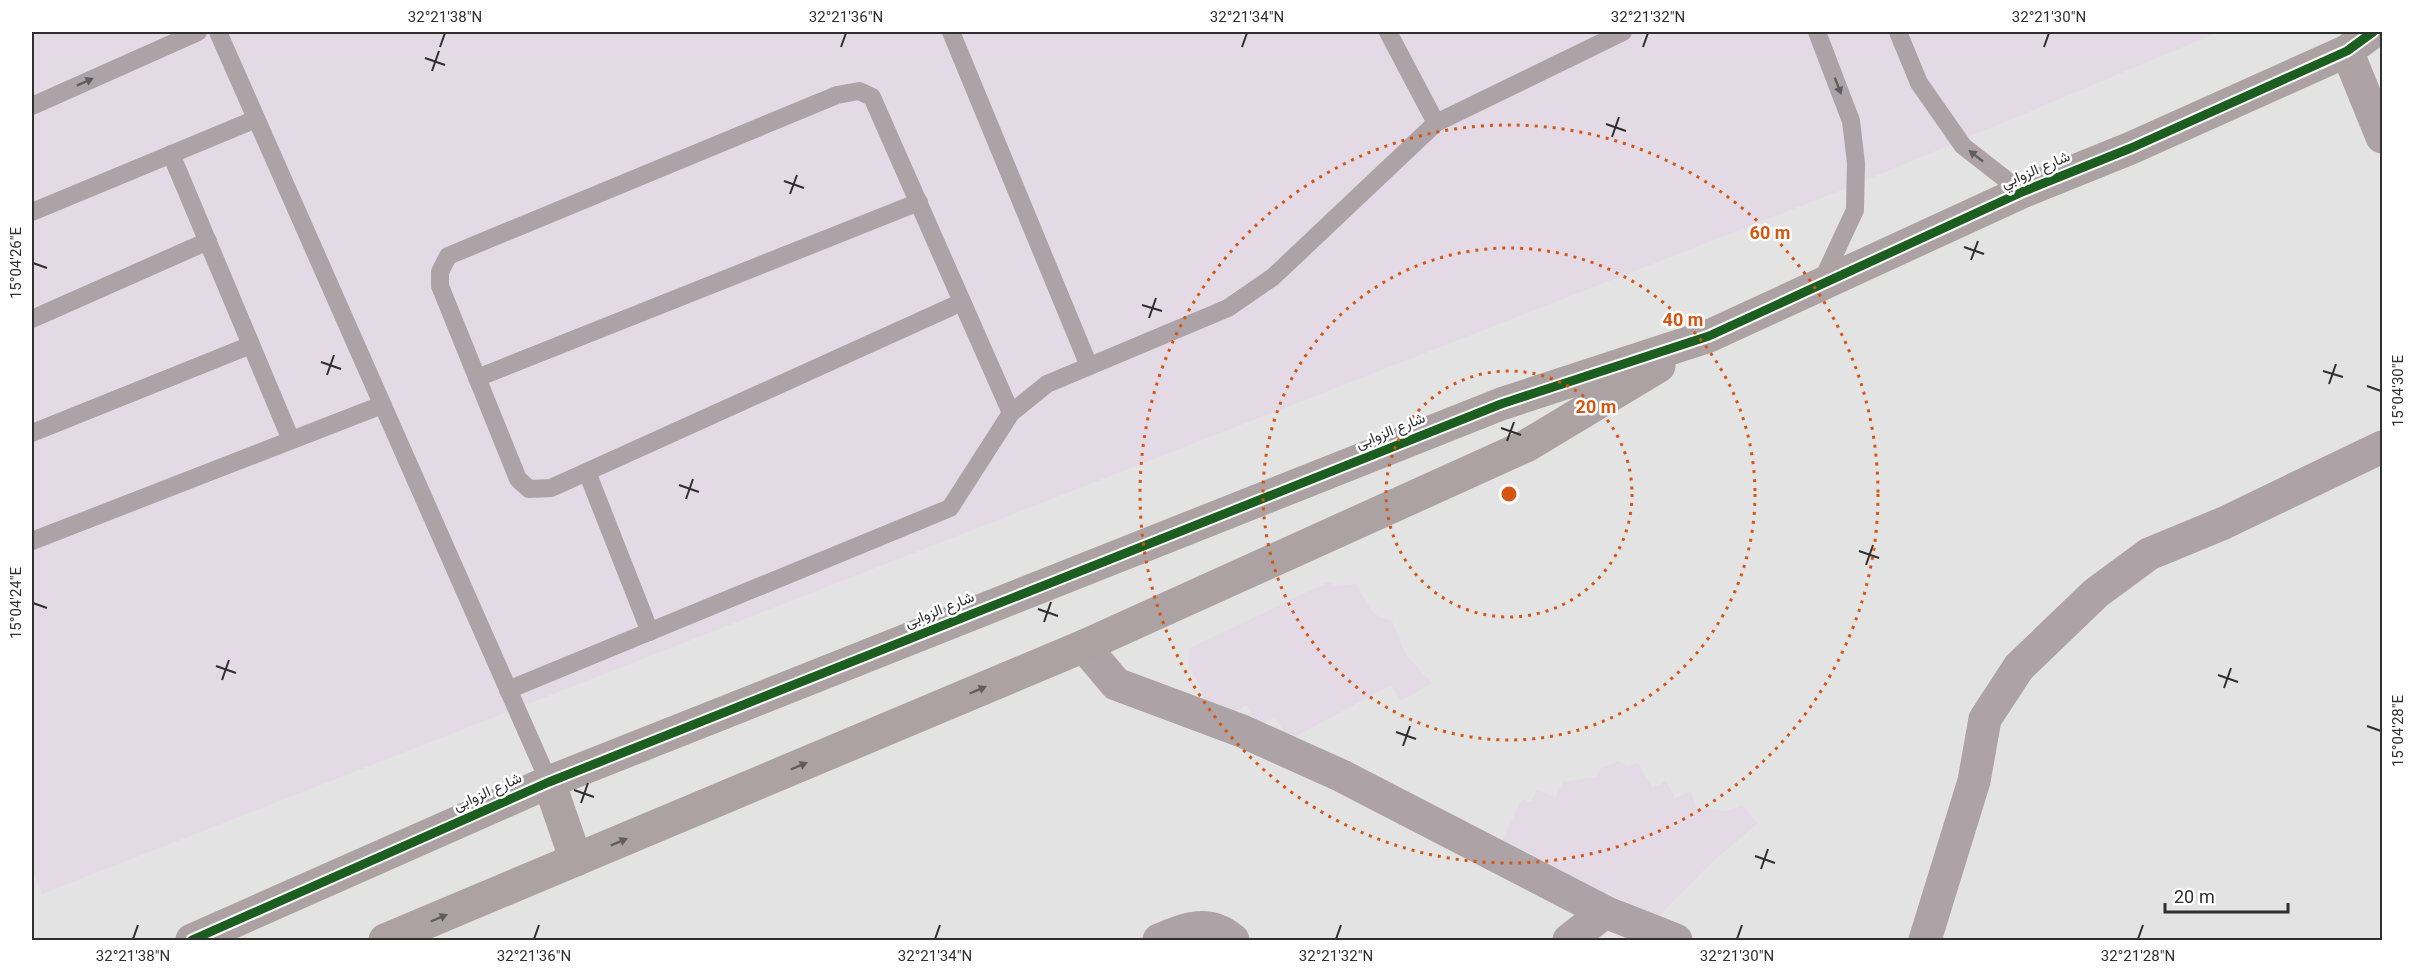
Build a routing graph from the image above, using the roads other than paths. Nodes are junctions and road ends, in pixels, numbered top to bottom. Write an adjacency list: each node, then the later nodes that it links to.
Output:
1 (198, 32): 10 (lane, one-way to 1)
2 (218, 32): 11 (lane)
3 (951, 32): 24 (lane)
4 (1388, 32): 12 (lane)
5 (1623, 32): 12 (lane)
6 (1817, 32): 19 (lane, one-way to 19)
7 (1898, 32): 15 (lane, one-way to 7)
8 (2373, 32): 9 (street, شارع الزوابي)
9 (2347, 51): 13 (street); 15 (street, شارع الزوابي)
10 (32, 106)
11 (256, 119): 14 (lane); 26 (lane)
12 (1436, 123): 24 (lane)
13 (2382, 137)
14 (171, 154): 17 (lane); 18 (lane)
15 (2022, 192): 19 (street, شارع الزوابي)
16 (918, 202): 20 (lane); 25 (lane); 25 (lane)
17 (32, 212)
18 (208, 241): 21 (lane); 23 (lane)
19 (1820, 287): 22 (street, شارع الزوابي)
20 (962, 302): 27 (lane); 31 (lane)
21 (32, 320)
22 (1709, 336): 34 (street); 36 (street, شارع الزوابى)
23 (252, 345): 28 (lane); 29 (lane)
24 (1089, 366): 27 (lane)
25 (477, 378): 31 (lane)
26 (382, 405): 29 (lane); 35 (lane)
27 (1011, 413): 33 (lane)
28 (32, 433)
29 (291, 440): 32 (lane)
30 (2382, 447): 45 (street)
31 (587, 472): 33 (lane)
32 (32, 541)
33 (650, 632): 35 (lane)
34 (1084, 646): 37 (street, one-way to 34); 38 (street)
35 (508, 690): 36 (lane)
36 (549, 782): 37 (street); 39 (street, شارع الزوابى)
37 (576, 860): 40 (street, one-way to 37)
38 (1605, 912): 43 (street); 44 (street)
39 (192, 940)
40 (386, 940)
41 (1159, 940): 42 (street)
42 (1233, 940)
43 (1569, 940)
44 (1676, 940)
45 (1925, 940)

